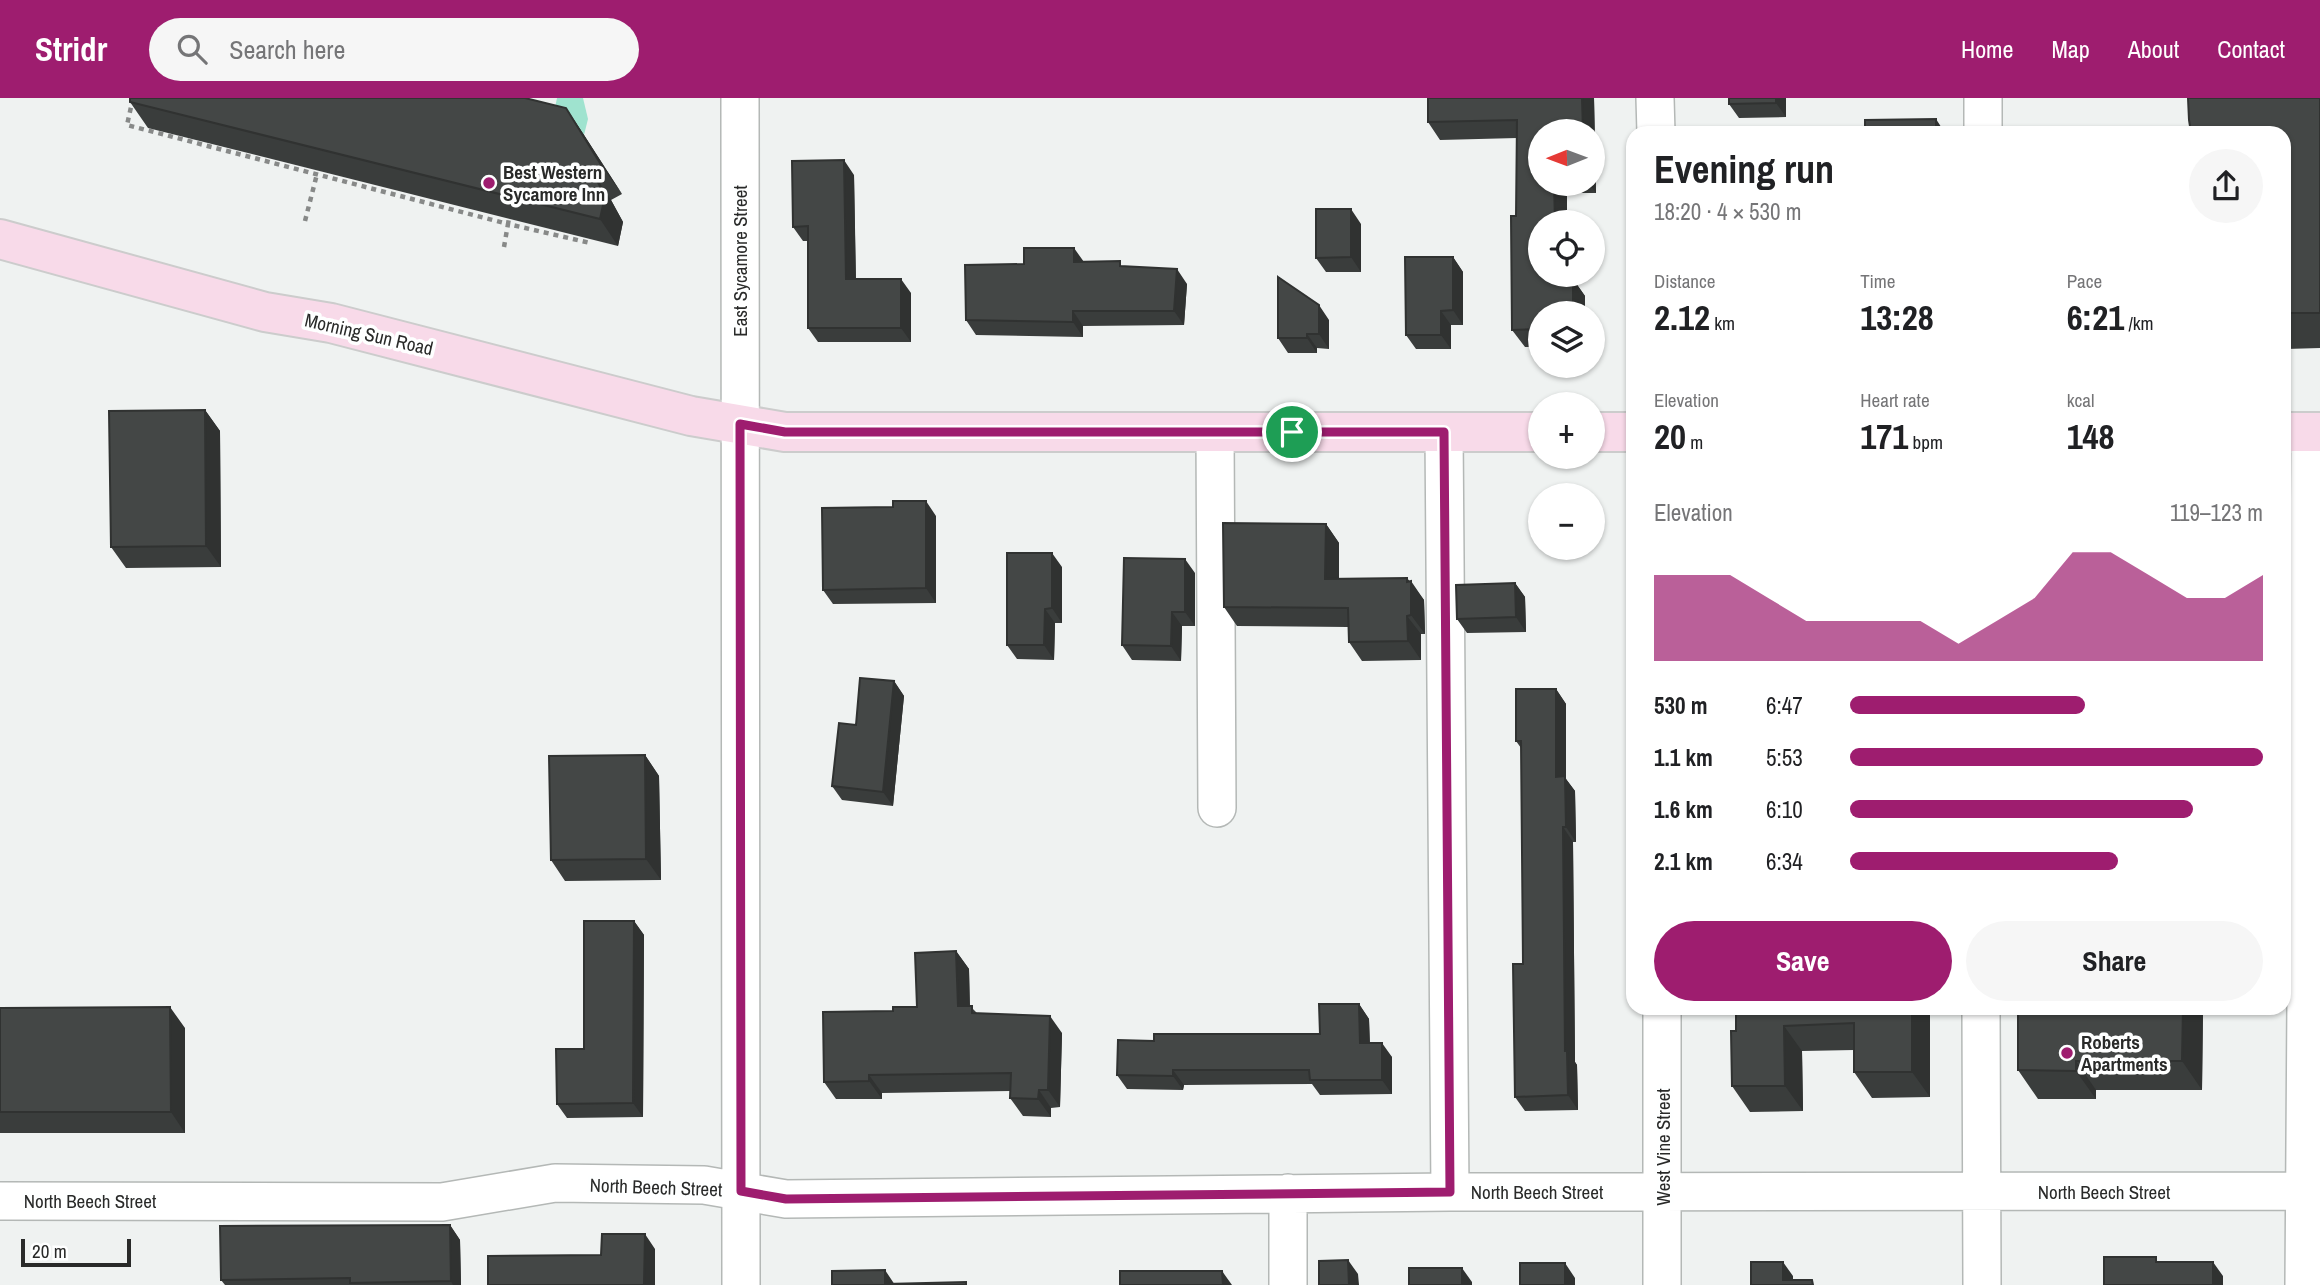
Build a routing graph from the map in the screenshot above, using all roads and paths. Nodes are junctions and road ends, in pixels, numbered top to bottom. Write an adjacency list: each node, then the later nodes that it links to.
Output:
1 (133, 98): 7 (path)
2 (740, 98): 13 (street, East Sycamore Street)
3 (1655, 98): 5 (street)
4 (1983, 98): 6 (street)
5 (1656, 126)
6 (1983, 126)
7 (317, 173): 8 (path); 9 (path)
8 (305, 220)
9 (508, 221): 11 (path); 12 (path)
10 (0, 239): 13 (main road, Morning Sun Road)
11 (590, 243)
12 (504, 247)
13 (740, 424): 14 (main road, Morning Sun Road); 24 (street, East Sycamore Street)
14 (1215, 432): 15 (main road, Morning Sun Road); 20 (street)
15 (1444, 432): 16 (main road, Morning Sun Road); 26 (street)
16 (1528, 432)
17 (1605, 432): 18 (main road)
18 (1626, 432)
19 (2305, 432): 21 (street)
20 (1217, 808)
21 (2304, 817): 25 (street)
22 (1662, 1015): 27 (street, West Vine Street)
23 (1980, 1015): 29 (street)
24 (741, 1191): 28 (street, North Beech Street); 30 (street, North Beech Street); 31 (street, East Sycamore Street)
25 (2312, 1191): 29 (street, North Beech Street); 35 (street)
26 (1450, 1192): 27 (street, North Beech Street); 28 (street, North Beech Street)
27 (1664, 1192): 29 (street, North Beech Street); 33 (street, West Vine Street)
28 (1288, 1193): 32 (street)
29 (1982, 1193): 34 (street)
30 (0, 1201)
31 (741, 1285)
32 (1288, 1285)
33 (1662, 1285)
34 (1982, 1285)
35 (2304, 1285)

